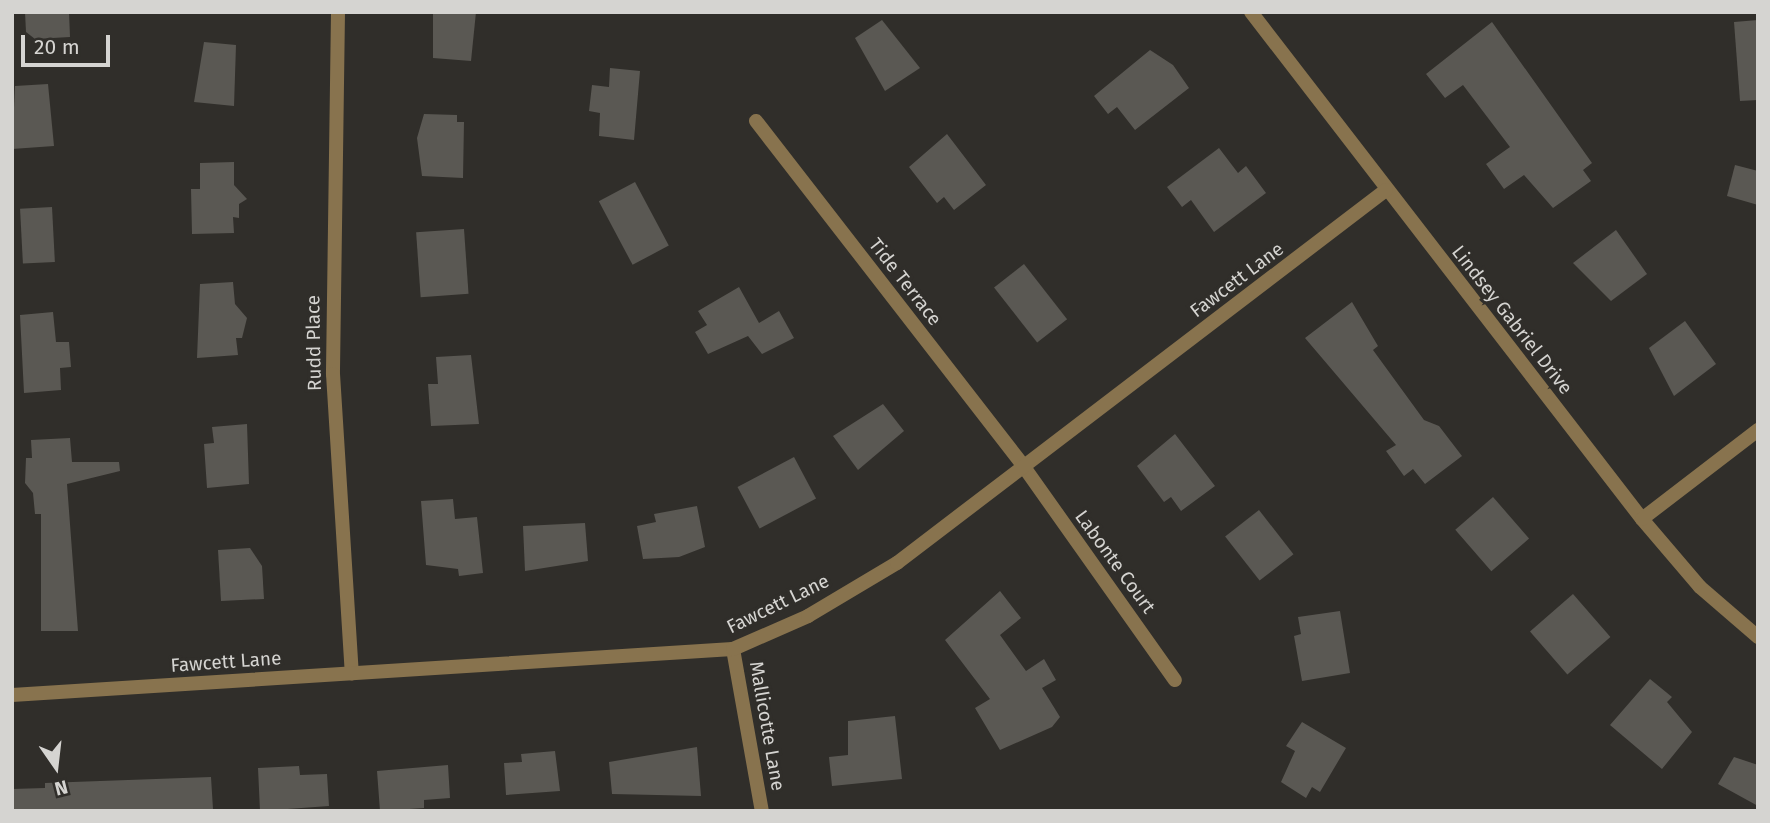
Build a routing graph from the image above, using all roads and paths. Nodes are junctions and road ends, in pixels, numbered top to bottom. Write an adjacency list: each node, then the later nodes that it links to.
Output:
1 (338, 12): 10 (street, Rudd Place)
2 (1251, 12): 4 (street, Lindsey Gabriel Drive)
3 (756, 121): 6 (street, Tide Terrace)
4 (1386, 190): 6 (street, Fawcett Lane); 7 (street, Lindsey Gabriel Drive)
5 (1758, 430): 7 (street)
6 (1024, 467): 9 (street, Fawcett Lane); 11 (street, Labonte Court)
7 (1642, 519): 8 (street, Lindsey Gabriel Drive)
8 (1758, 637)
9 (733, 649): 10 (street, Fawcett Lane); 13 (street, Mallicotte Lane)
10 (352, 673): 12 (street, Fawcett Lane)
11 (1175, 680)
12 (12, 695)
13 (762, 811)

